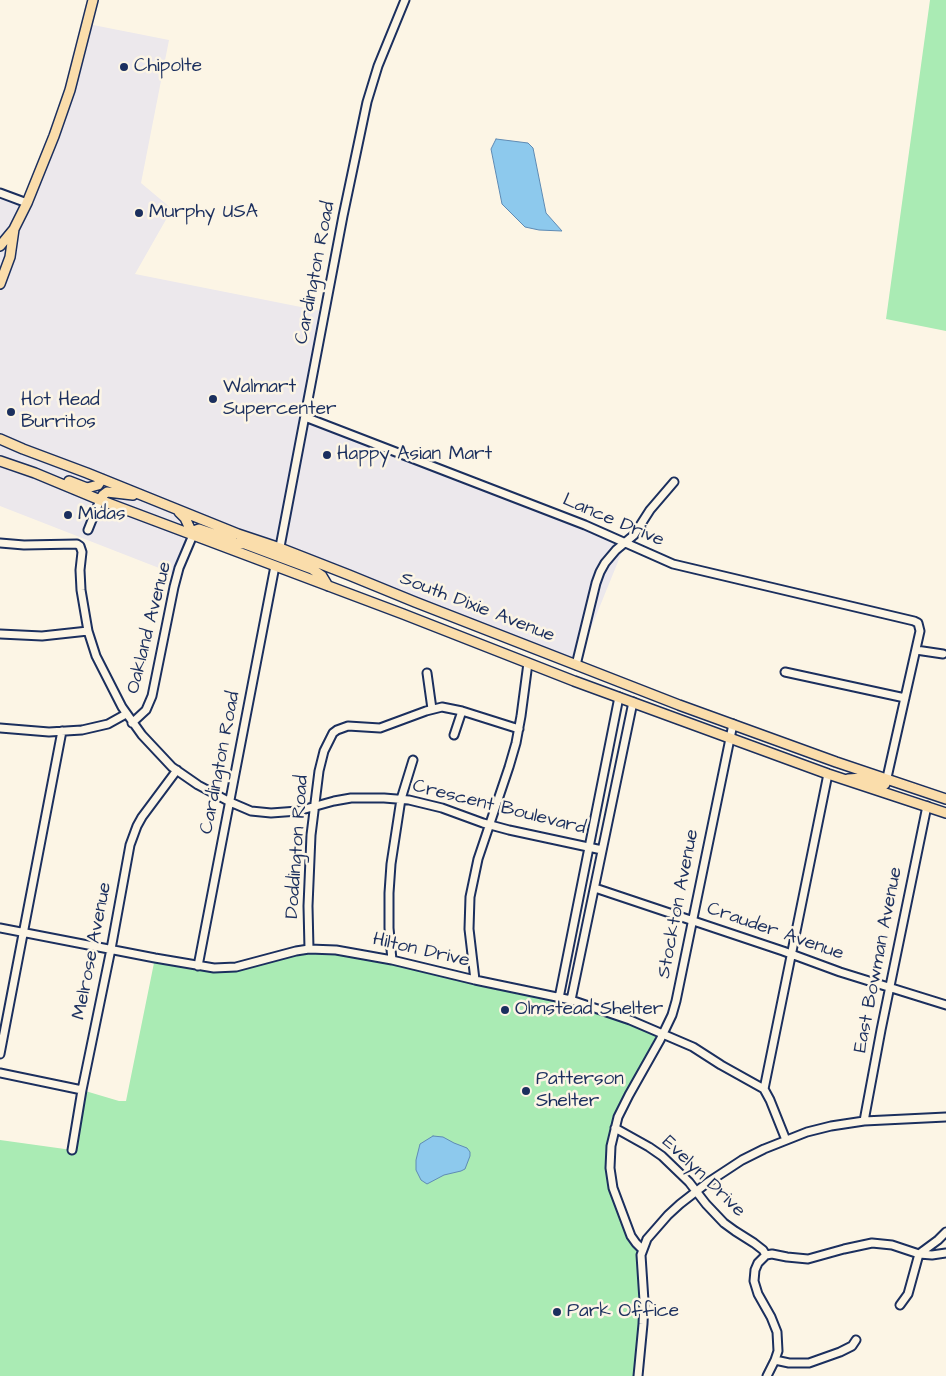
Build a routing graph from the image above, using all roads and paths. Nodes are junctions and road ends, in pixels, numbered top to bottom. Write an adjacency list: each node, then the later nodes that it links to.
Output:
1 (94, 0): 4 (main road)
2 (404, 0): 8 (street, Cardington Road)
3 (0, 193): 4 (street)
4 (27, 203): 5 (main road)
5 (14, 229): 6 (main road); 7 (main road)
6 (0, 246)
7 (0, 284)
8 (304, 417): 20 (street, Lance Drive); 23 (street, Cardington Road)
9 (0, 439): 12 (main road, South Dixie Avenue)
10 (0, 461): 11 (main road, South Dixie Avenue)
11 (35, 473): 12 (main road); 15 (main road, South Dixie Avenue)
12 (102, 479): 14 (main road, South Dixie Avenue)
13 (674, 482): 20 (street)
14 (144, 496): 15 (main road); 16 (main road, South Dixie Avenue)
15 (100, 500): 17 (street); 19 (main road, South Dixie Avenue)
16 (176, 510): 18 (main road, South Dixie Avenue); 19 (main road)
17 (88, 530)
18 (238, 534): 19 (main road); 23 (main road, South Dixie Avenue)
19 (193, 535): 22 (main road, South Dixie Avenue); 40 (street, Oakland Avenue)
20 (626, 542): 28 (street, Lance Drive); 31 (street)
21 (0, 543): 26 (street, Crescent Boulevard)
22 (218, 544): 23 (main road); 24 (main road, South Dixie Avenue)
23 (279, 552): 25 (main road); 31 (main road, South Dixie Avenue)
24 (275, 566): 25 (main road, South Dixie Avenue); 54 (street, Cardington Road)
25 (328, 586): 30 (main road, South Dixie Avenue)
26 (88, 632): 27 (street); 39 (street, Crescent Boulevard)
27 (0, 634)
28 (916, 650): 29 (street); 35 (street)
29 (944, 654)
30 (528, 663): 34 (main road, South Dixie Avenue); 43 (street)
31 (576, 664): 41 (main road, South Dixie Avenue)
32 (786, 672): 35 (street)
33 (427, 673): 37 (street)
34 (619, 697): 36 (main road, South Dixie Avenue); 59 (street)
35 (905, 698): 51 (street)
36 (633, 702): 46 (main road, South Dixie Avenue); 60 (street)
37 (432, 709): 38 (street, Doddington Road); 55 (street, Doddington Road)
38 (462, 711): 43 (street, Doddington Road); 45 (street)
39 (126, 714): 40 (street, Crescent Boulevard); 44 (street, Oakland Avenue)
40 (132, 723): 48 (street, Crescent Boulevard)
41 (733, 724): 46 (street, Stockton Avenue); 51 (main road, South Dixie Avenue)
42 (0, 728): 44 (street, Oakland Avenue)
43 (518, 729): 58 (street)
44 (62, 731): 64 (street)
45 (454, 736)
46 (729, 738): 49 (main road, South Dixie Avenue); 62 (street, Stockton Avenue)
47 (413, 760): 52 (street)
48 (177, 770): 54 (street, Crescent Boulevard); 65 (street, Melrose Avenue)
49 (828, 774): 50 (main road, South Dixie Avenue); 67 (street)
50 (843, 779): 51 (main road); 56 (main road, South Dixie Avenue)
51 (886, 782): 53 (main road, South Dixie Avenue); 56 (main road)
52 (401, 799): 55 (street, Crescent Boulevard); 58 (street, Crescent Boulevard); 68 (street)
53 (946, 799)
54 (230, 802): 55 (street, Crescent Boulevard); 69 (street, Cardington Road)
55 (314, 807): 66 (street, Doddington Road)
56 (931, 807): 57 (main road, South Dixie Avenue); 71 (street, East Bowman Avenue)
57 (946, 813)
58 (489, 825): 59 (street, Crescent Boulevard); 70 (street)
59 (589, 848): 60 (street, Crescent Boulevard); 72 (street)
60 (602, 850): 61 (street)
61 (595, 888): 62 (street, Crauder Avenue); 73 (street)
62 (692, 921): 67 (street, Crauder Avenue); 75 (street, Stockton Avenue)
63 (0, 928): 64 (street, Hilton Drive)
64 (23, 933): 65 (street, Hilton Drive); 76 (street)
65 (111, 949): 69 (street, Hilton Drive); 79 (street, Melrose Avenue)
66 (309, 949): 68 (street, Hilton Drive); 69 (street, Hilton Drive)
67 (791, 955): 71 (street, Crauder Avenue); 78 (street)
68 (392, 960): 70 (street, Hilton Drive)
69 (198, 966)
70 (475, 980): 72 (street, Hilton Drive)
71 (890, 987): 74 (street, Crauder Avenue); 81 (street, East Bowman Avenue)
72 (559, 998): 73 (street, Hilton Drive)
73 (571, 1000): 75 (street, Hilton Drive)
74 (946, 1005)
75 (662, 1034): 78 (street, Hilton Drive); 82 (street, Stockton Avenue)
76 (0, 1054)
77 (0, 1073): 79 (street)
78 (764, 1089): 83 (street)
79 (82, 1090): 84 (street, Melrose Avenue)
80 (946, 1117): 81 (street)
81 (864, 1121): 83 (street)
82 (615, 1128): 85 (street, Evelyn Drive); 87 (street, Stockton Avenue)
83 (786, 1140): 85 (street)
84 (72, 1150)
85 (696, 1190): 87 (street); 90 (street, Evelyn Drive)
86 (946, 1232): 89 (street)
87 (642, 1249): 94 (street)
88 (946, 1253): 89 (street)
89 (919, 1254): 90 (street); 91 (street)
90 (766, 1256): 93 (street)
91 (900, 1305)
92 (856, 1340): 93 (street)
93 (775, 1360): 95 (street)
94 (638, 1376)
95 (767, 1376)

